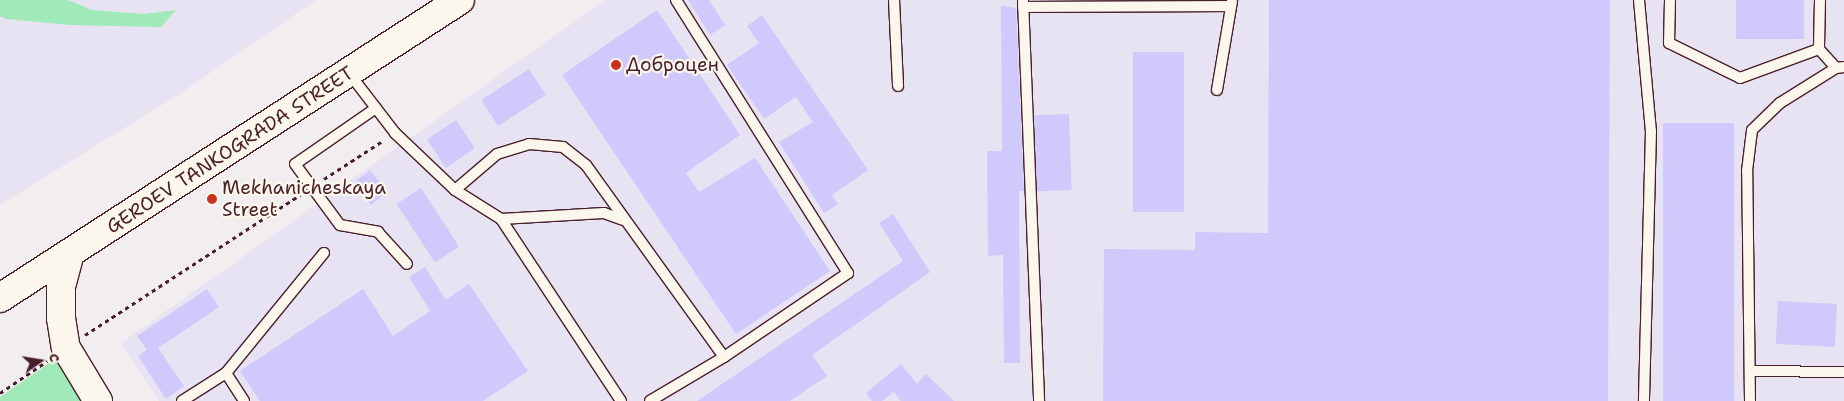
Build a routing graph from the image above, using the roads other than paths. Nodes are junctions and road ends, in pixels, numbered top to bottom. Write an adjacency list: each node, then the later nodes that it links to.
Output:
1 (460, 0): 11 (main road, GEROEV TANKOGRADA STREET)
2 (676, 0): 24 (lane)
3 (894, 0): 12 (lane)
4 (1639, 0): 34 (lane)
5 (1670, 0): 9 (lane)
6 (1820, 0): 9 (lane)
7 (1023, 3): 8 (lane); 33 (lane)
8 (1232, 3): 13 (lane)
9 (1819, 49): 10 (lane)
10 (1840, 68): 25 (lane)
11 (348, 73): 14 (lane); 18 (main road, GEROEV TANKOGRADA STREET)
12 (898, 86)
13 (1217, 90)
14 (376, 108): 15 (lane); 20 (lane)
15 (455, 190): 16 (lane); 17 (lane)
16 (500, 219): 17 (lane); 31 (lane)
17 (623, 220): 24 (lane)
18 (70, 253): 21 (main road, GEROEV TANKOGRADA STREET); 28 (main road)
19 (324, 254): 27 (lane)
20 (407, 264)
21 (31, 278): 22 (main road); 23 (main road, GEROEV TANKOGRADA STREET)
22 (0, 285)
23 (0, 298)
24 (724, 357): 32 (lane)
25 (1751, 371): 26 (lane); 35 (lane)
26 (1844, 372)
27 (226, 373): 29 (lane); 30 (lane)
28 (98, 401)
29 (182, 401)
30 (244, 401)
31 (621, 401)
32 (650, 401)
33 (1039, 401)
34 (1644, 401)
35 (1750, 401)

